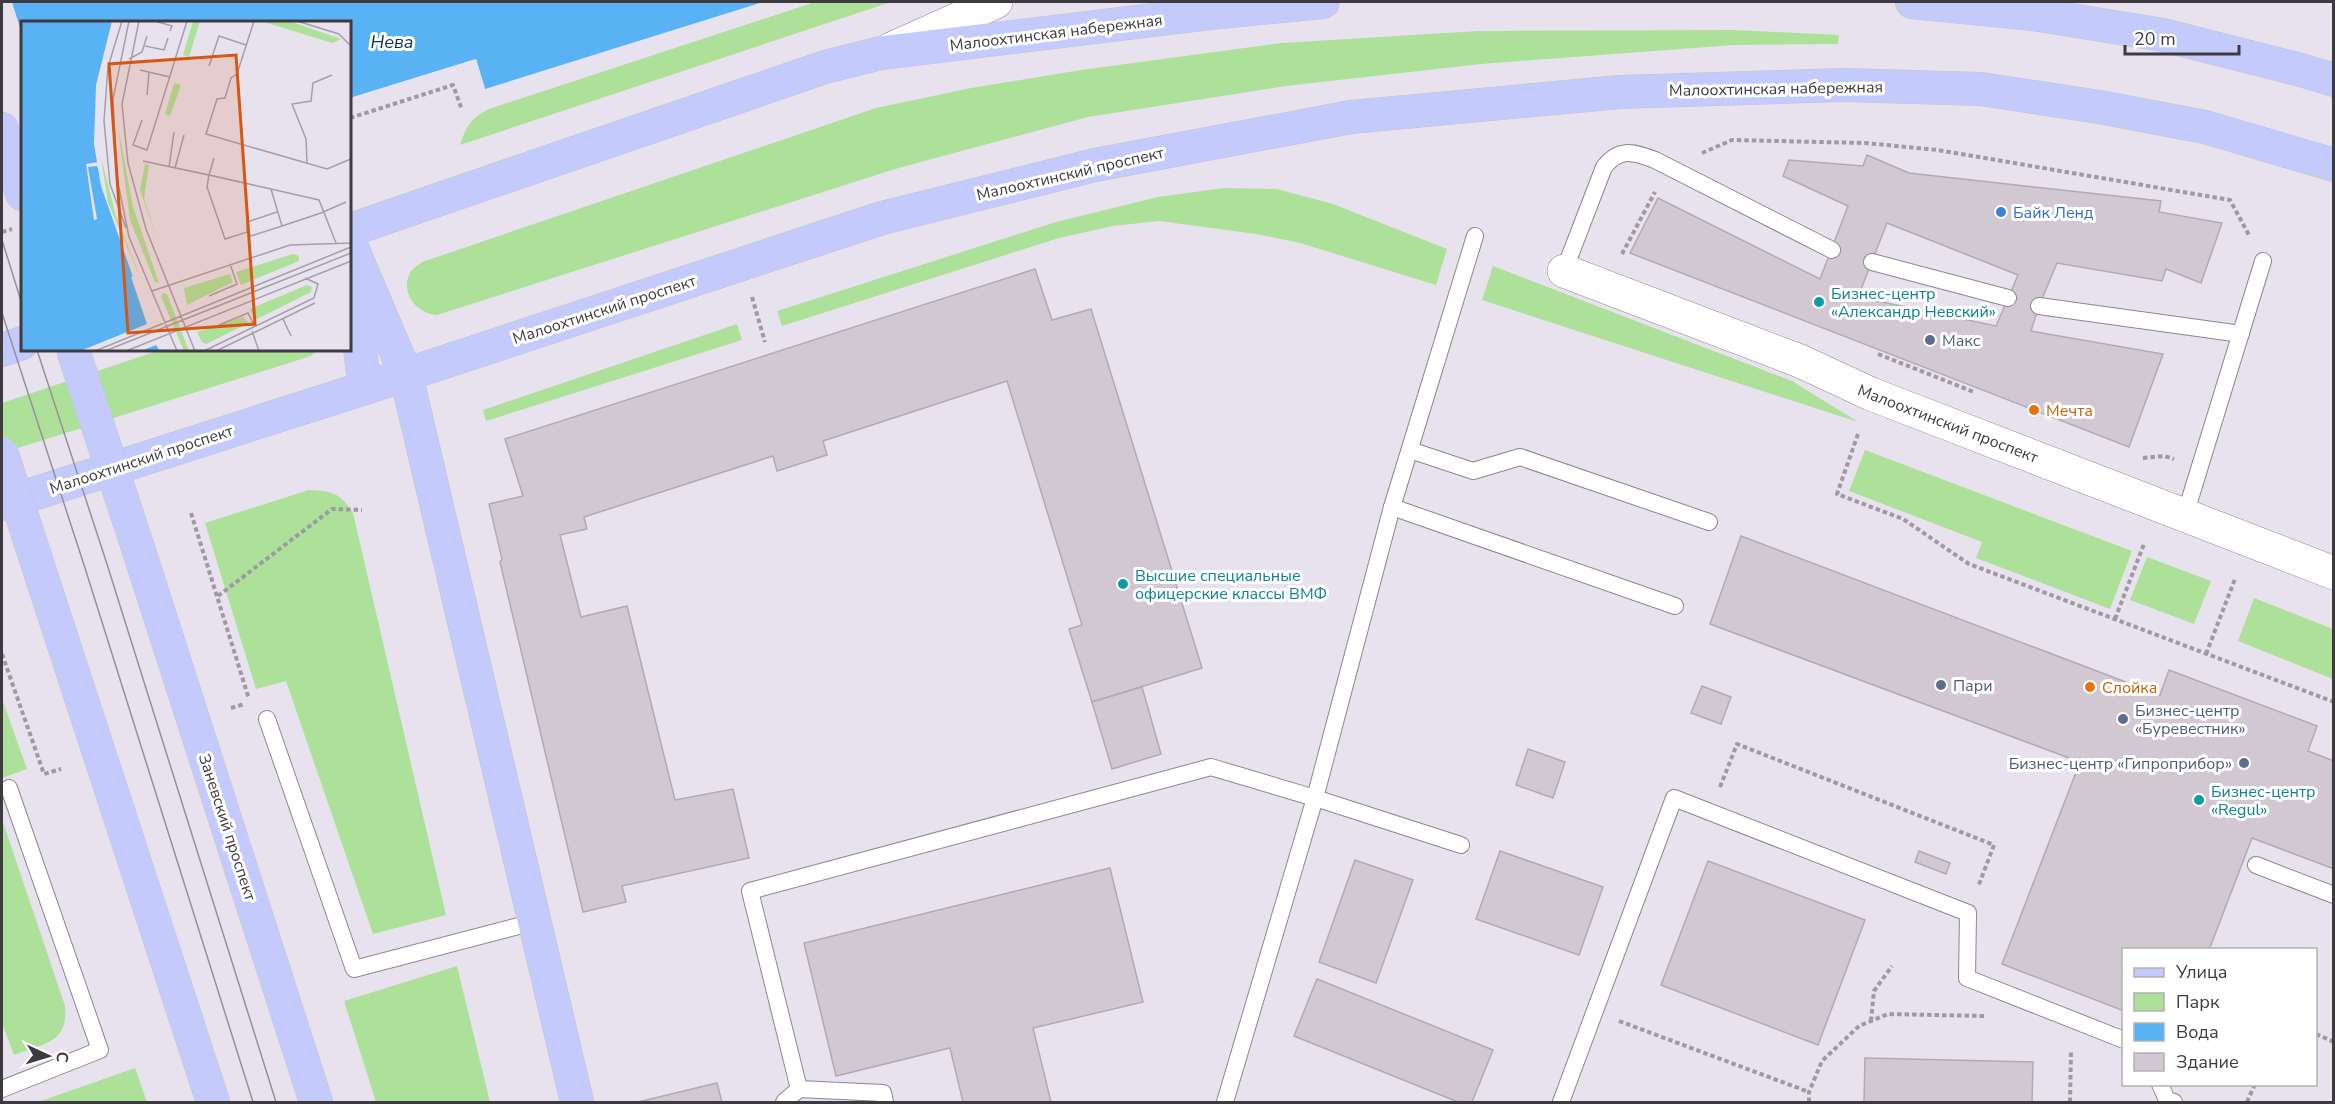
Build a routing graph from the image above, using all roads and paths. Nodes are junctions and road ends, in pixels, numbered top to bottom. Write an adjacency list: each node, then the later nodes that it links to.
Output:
1 (996, 2): 4 (street)
2 (1323, 2): 4 (main road, Малоохтинская набережная)
3 (1912, 2): 5 (main road)
4 (881, 53): 12 (main road, Малоохтинская набережная)
5 (2334, 80)
6 (462, 110): 7 (path)
7 (351, 118)
8 (2, 129): 11 (main road)
9 (1213, 142): 10 (main road, Малоохтинская набережная); 18 (main road, Малоохтинский проспект)
10 (2334, 165)
11 (21, 191)
12 (351, 230)
13 (1475, 236): 31 (lane)
14 (351, 245): 28 (main road)
15 (1832, 250): 19 (lane)
16 (2263, 261): 23 (lane)
17 (1872, 262): 21 (lane)
18 (741, 264): 24 (path); 28 (main road, Малоохтинский проспект)
19 (1564, 271): 37 (street, Малоохтинский проспект)
20 (351, 277): 29 (main road)
21 (2008, 298)
22 (2039, 306): 23 (lane)
23 (2241, 334): 37 (lane)
24 (765, 342)
25 (21, 343): 26 (main road)
26 (2, 350)
27 (73, 351): 74 (main road, Заневский проспект, bridge)
28 (406, 375): 29 (main road, Малоохтинский проспект); 59 (main road)
29 (365, 388): 33 (main road, Малоохтинский проспект)
30 (1858, 434): 44 (path)
31 (1410, 450): 34 (lane); 38 (lane)
32 (2, 454): 73 (main road, bridge)
33 (2, 504)
34 (1392, 507): 43 (lane); 53 (lane)
35 (362, 510): 42 (path)
36 (191, 513): 42 (path)
37 (2185, 515): 40 (street, Малоохтинский проспект)
38 (1709, 522)
39 (2144, 544): 44 (path)
40 (2334, 573)
41 (2235, 579): 46 (path)
42 (218, 596): 48 (path)
43 (1675, 606)
44 (2115, 619): 46 (path)
45 (2, 654): 47 (path)
46 (2206, 654): 49 (path)
47 (4, 668): 51 (path)
48 (250, 702)
49 (2334, 702)
50 (267, 719): 59 (lane)
51 (61, 769)
52 (9, 788): 70 (lane)
53 (1315, 798): 55 (lane); 71 (lane); 78 (lane)
54 (1711, 812): 58 (lane); 58 (path); 61 (lane)
55 (1461, 845)
56 (2256, 865): 57 (lane)
57 (2334, 895)
58 (1968, 913): 63 (lane)
59 (534, 922): 75 (main road)
60 (1892, 966): 64 (path)
61 (1594, 1012): 72 (path); 79 (lane)
62 (1991, 1016): 64 (path)
63 (2072, 1019): 66 (lane); 81 (path)
64 (1871, 1021): 72 (path)
65 (2317, 1035): 67 (path)
66 (2122, 1039)
67 (2334, 1042)
68 (2161, 1086): 82 (lane)
69 (2253, 1086): 83 (path)
70 (2, 1089)
71 (799, 1089): 76 (lane); 77 (lane)
72 (1809, 1092): 80 (path)
73 (213, 1102)
74 (316, 1102)
75 (577, 1102)
76 (784, 1102)
77 (885, 1102)
78 (1225, 1102)
79 (1560, 1102)
80 (1809, 1102)
81 (2070, 1102)
82 (2174, 1102)
83 (2247, 1102)

